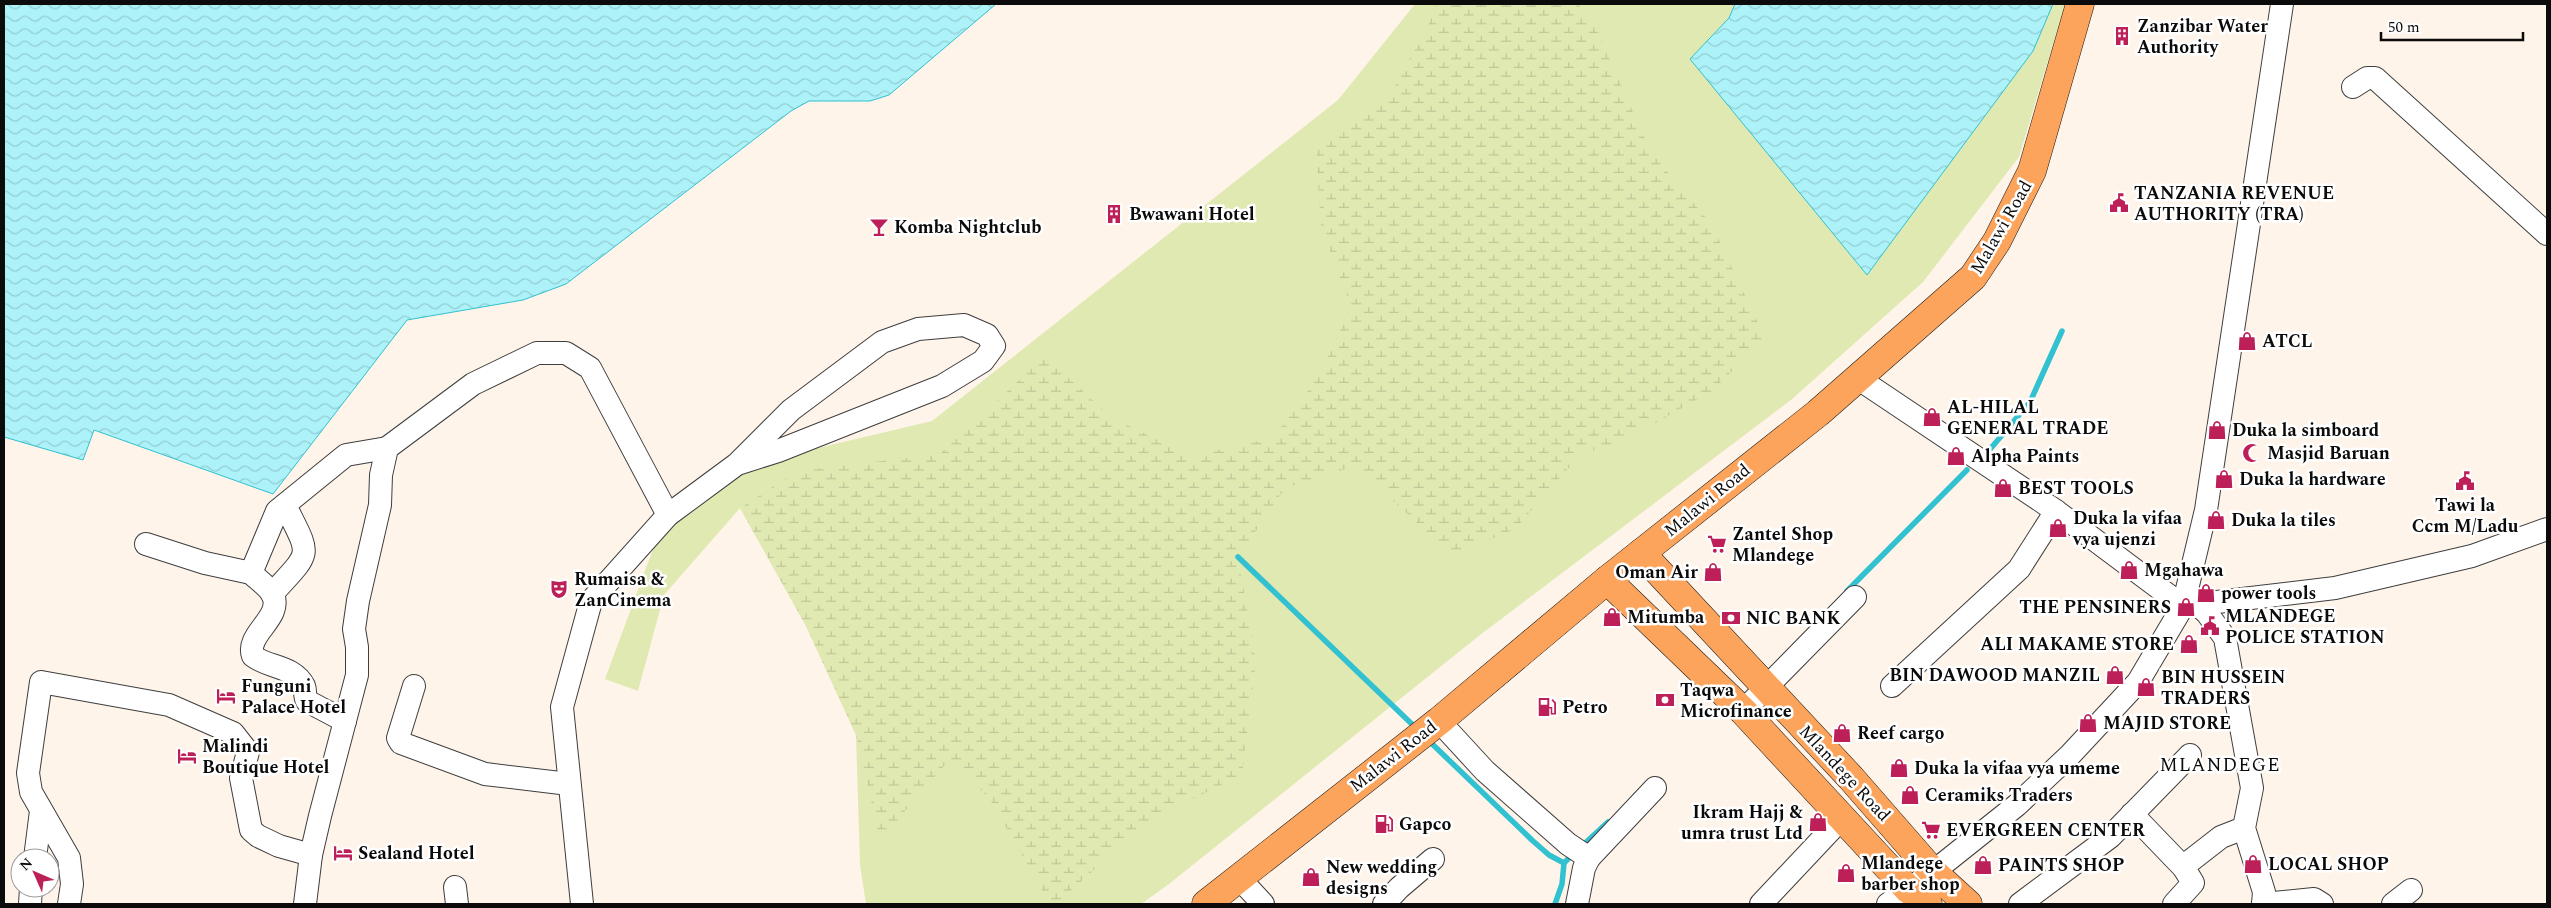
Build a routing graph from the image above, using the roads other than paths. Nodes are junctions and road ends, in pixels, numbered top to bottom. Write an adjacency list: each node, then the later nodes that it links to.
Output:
1 (2080, 4): 5 (main road, Malawi Road)
2 (2282, 4): 18 (street)
3 (2353, 87): 4 (street)
4 (2547, 234)
5 (1859, 379): 9 (street); 13 (main road, Malawi Road)
6 (387, 448): 8 (street); 10 (street); 23 (street)
7 (736, 464): 7 (street); 10 (street)
8 (285, 505): 14 (street); 16 (street)
9 (2056, 511): 18 (street); 20 (street)
10 (668, 515): 26 (street)
11 (2547, 529): 18 (street)
12 (146, 544): 14 (street)
13 (1641, 553): 15 (main road, Malawi Road); 21 (main road, Mlandege Road)
14 (250, 573): 16 (street)
15 (1608, 580): 22 (main road, Mlandege Road); 24 (main road, Malawi Road)
16 (272, 594): 23 (street)
17 (1855, 597): 21 (street)
18 (2190, 605): 31 (street); 39 (street)
19 (414, 686): 26 (street)
20 (1892, 686)
21 (1765, 688): 22 (street); 39 (main road, Mlandege Road)
22 (1743, 711): 30 (main road, Mlandege Road)
23 (345, 721): 34 (street)
24 (1439, 721): 33 (street); 37 (main road, Malawi Road)
25 (2190, 755): 29 (street)
26 (569, 784): 42 (street)
27 (1655, 788): 33 (street)
28 (41, 810): 32 (street); 34 (street); 40 (street)
29 (2132, 814): 36 (street); 48 (street)
30 (1842, 818): 39 (main road, Mlandege Road); 47 (street)
31 (2244, 828): 36 (street); 50 (street)
32 (36, 848)
33 (1579, 852): 46 (street)
34 (311, 856): 41 (street)
35 (1433, 859): 45 (street)
36 (2184, 868): 49 (street)
37 (1239, 878): 43 (main road, Malawi Road); 44 (street)
38 (2411, 890): 52 (street)
39 (1929, 895)
40 (69, 904)
41 (305, 904)
42 (582, 904)
43 (1206, 904)
44 (1263, 904)
45 (1384, 904)
46 (1578, 904)
47 (1761, 904)
48 (2020, 904)
49 (2174, 904)
50 (2263, 904): 51 (street)
51 (2322, 904)
52 (2393, 904)

